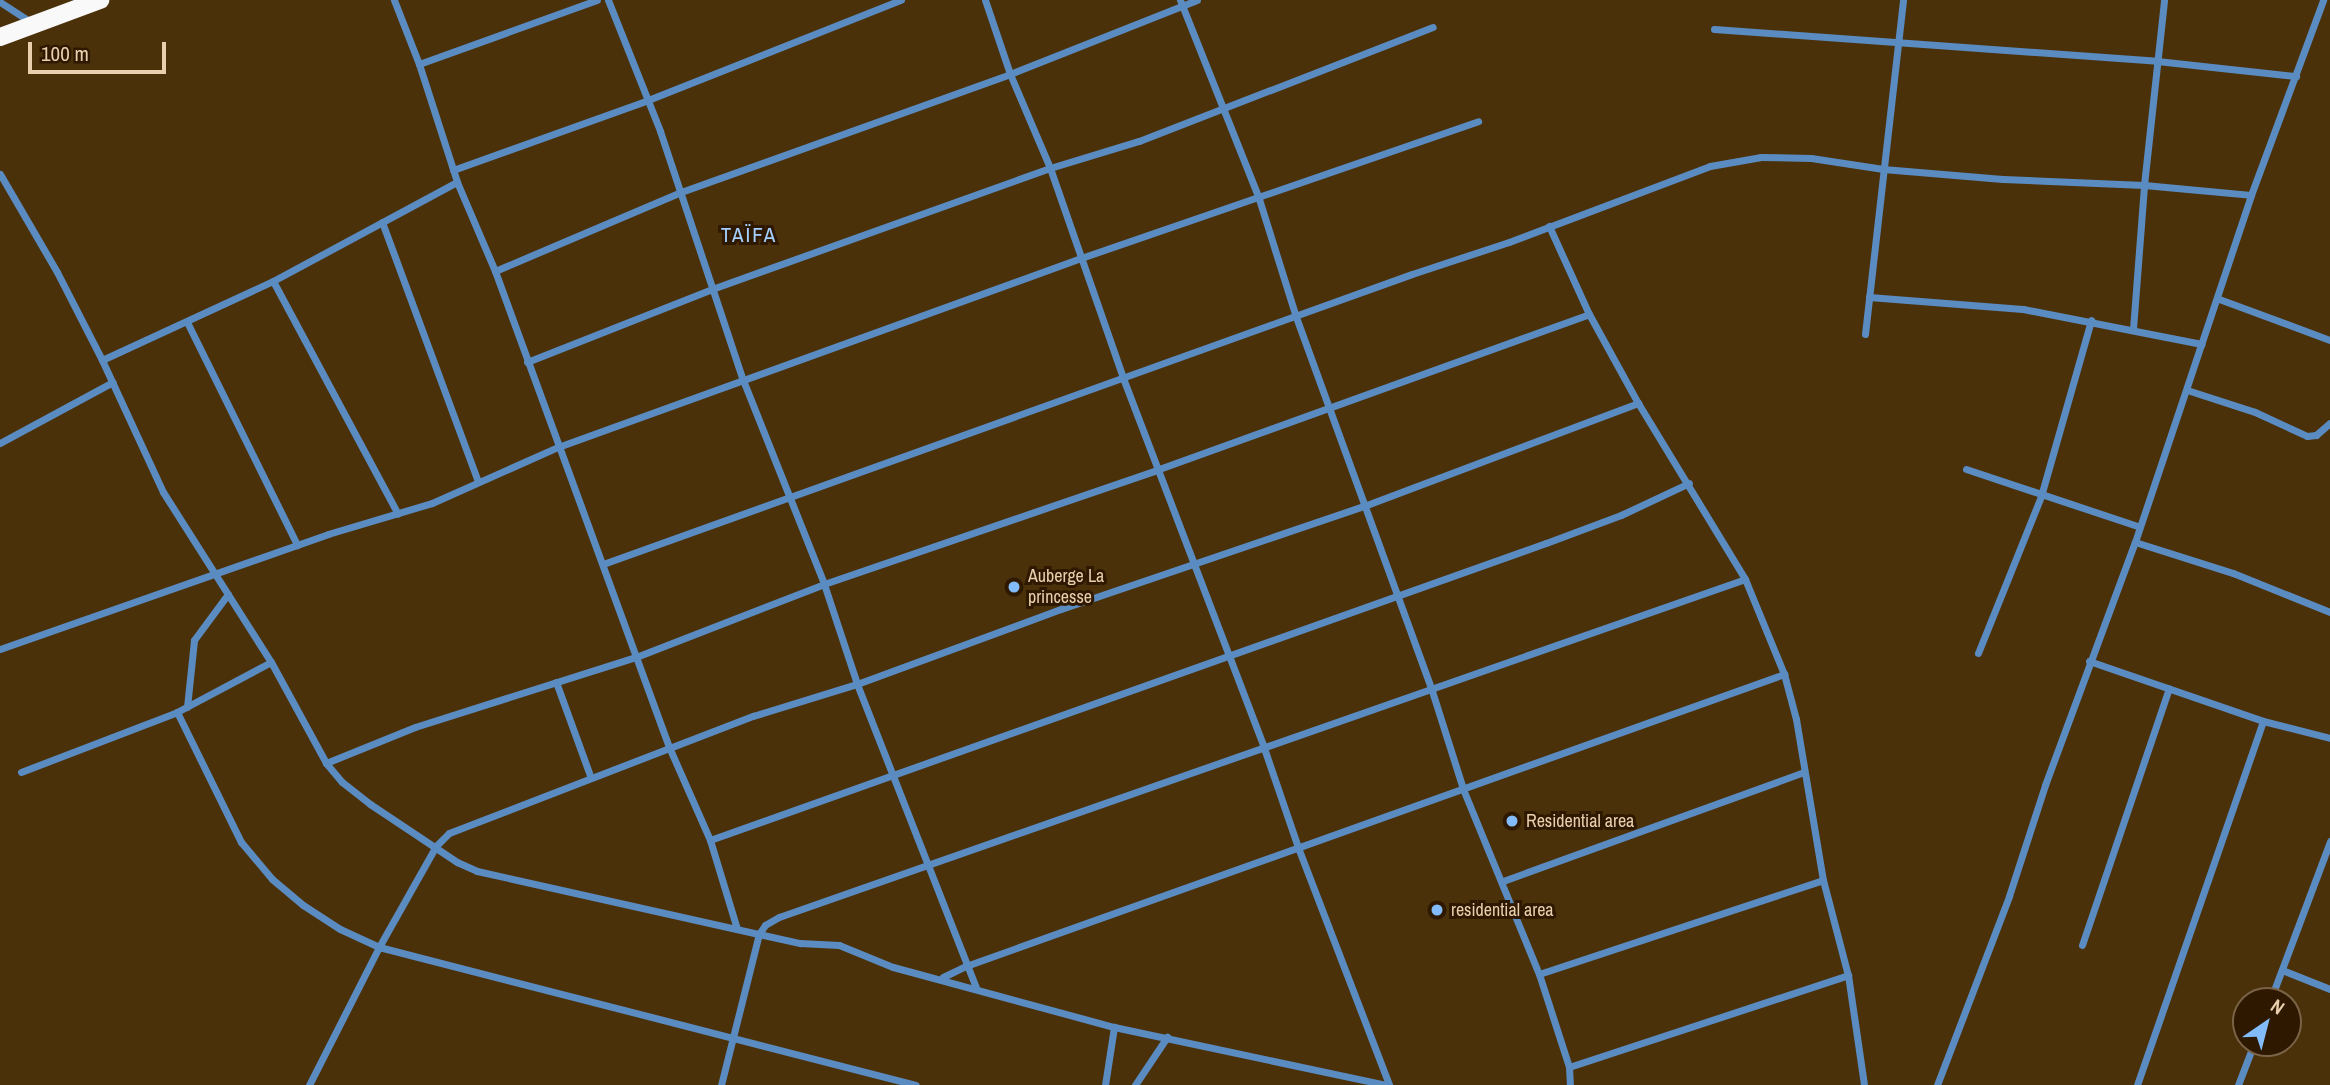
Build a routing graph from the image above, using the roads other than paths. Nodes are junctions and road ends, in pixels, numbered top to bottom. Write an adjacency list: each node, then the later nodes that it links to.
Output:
1 (100, 0): 13 (highway)
2 (394, 0): 19 (street)
3 (597, 0): 19 (street)
4 (608, 0): 22 (street)
5 (901, 0): 22 (street)
6 (985, 0): 20 (street)
7 (1197, 0): 12 (street)
8 (1903, 0): 17 (street)
9 (2164, 0): 18 (street)
10 (2323, 0): 21 (street)
11 (0, 2): 13 (street)
12 (1181, 3): 20 (street); 23 (street)
13 (35, 25): 16 (highway)
14 (1433, 27): 23 (street)
15 (1714, 29): 17 (street)
16 (0, 37)
17 (1899, 45): 18 (street); 26 (street)
18 (2157, 61): 21 (street); 30 (street)
19 (419, 64): 27 (street)
20 (1010, 74): 25 (street); 31 (street)
21 (2296, 76): 32 (street)
22 (648, 100): 27 (street); 31 (street)
23 (1223, 108): 25 (street); 33 (street)
24 (1478, 121): 33 (street)
25 (1050, 168): 36 (street); 39 (street)
26 (1883, 169): 30 (street); 35 (street); 40 (street)
27 (453, 170): 29 (street)
28 (0, 174): 50 (street)
29 (457, 182): 34 (street); 37 (street)
30 (2144, 185): 32 (street); 46 (street)
31 (681, 192): 37 (street); 39 (street)
32 (2251, 195): 41 (street)
33 (1259, 199): 36 (street); 43 (street)
34 (382, 222): 38 (street); 63 (street)
35 (1549, 226): 42 (street); 43 (street)
36 (1081, 258): 52 (street); 53 (street)
37 (495, 271): 51 (street)
38 (273, 281): 45 (street); 68 (street)
39 (712, 289): 51 (street); 53 (street)
40 (1869, 297): 44 (street); 47 (street)
41 (2219, 299): 48 (street); 49 (street)
42 (1589, 314): 56 (street); 57 (street)
43 (1296, 317): 52 (street); 57 (street)
44 (2091, 320): 46 (street); 65 (street)
45 (187, 322): 50 (street); 71 (street)
46 (2133, 329): 49 (street)
47 (1865, 334)
48 (2330, 340)
49 (2203, 344): 55 (street)
50 (102, 359): 54 (street)
51 (527, 362): 60 (street)
52 (1123, 378): 61 (street); 66 (street)
53 (743, 380): 60 (street); 66 (street)
54 (113, 382): 59 (street); 74 (street)
55 (2187, 390): 58 (street); 69 (street)
56 (1638, 403): 64 (street); 67 (street)
57 (1329, 408): 61 (street); 67 (street)
58 (2330, 423)
59 (0, 443)
60 (558, 447): 63 (street); 73 (street)
61 (1159, 469): 72 (street); 76 (street)
62 (1966, 469): 65 (street)
63 (478, 481): 68 (street)
64 (1689, 483): 75 (street); 78 (street)
65 (2041, 496): 69 (street); 81 (street)
66 (789, 498): 73 (street); 76 (street)
67 (1364, 506): 72 (street); 78 (street)
68 (398, 514): 71 (street)
69 (2140, 527): 70 (street)
70 (2135, 542): 79 (street); 85 (street)
71 (297, 545): 74 (street)
72 (1193, 563): 82 (street); 88 (street)
73 (603, 564): 83 (street)
74 (216, 575): 77 (street); 80 (street)
75 (1745, 579): 86 (street); 90 (street)
76 (824, 584): 83 (street); 88 (street)
77 (228, 594): 84 (street); 91 (street)
78 (1397, 597): 82 (street); 90 (street)
79 (2330, 612)
80 (0, 649)
81 (1978, 653)
82 (1229, 656): 96 (street); 100 (street)
83 (636, 657): 87 (street); 95 (street)
84 (271, 662): 91 (street); 97 (street)
85 (2089, 662): 89 (street); 135 (street)
86 (1784, 674): 99 (street); 102 (street)
87 (556, 682): 97 (street); 101 (street)
88 (857, 684): 95 (street); 100 (street)
89 (2169, 688): 93 (street); 112 (street)
90 (1432, 691): 96 (street); 102 (street)
91 (187, 707): 92 (street)
92 (177, 712): 98 (street); 113 (street)
93 (2263, 721): 94 (street); 136 (street)
94 (2330, 738)
95 (669, 747): 101 (street); 103 (street)
96 (1264, 748): 106 (street); 107 (street)
97 (326, 763): 105 (street)
98 (21, 772)
99 (1804, 772): 108 (street); 109 (street)
100 (893, 774): 103 (street); 107 (street)
101 (591, 778): 105 (street)
102 (1463, 789): 106 (street); 109 (street)
103 (710, 840): 110 (street)
104 (2330, 841): 115 (street)
105 (436, 846): 110 (street); 113 (street)
106 (1299, 850): 114 (street); 132 (street)
107 (927, 866): 111 (street); 114 (street)
108 (1823, 880): 116 (street); 117 (street)
109 (1503, 881): 116 (street)
110 (737, 929): 111 (street)
111 (759, 934): 118 (street); 124 (street)
112 (2082, 945)
113 (379, 947): 124 (street); 127 (street)
114 (966, 966): 118 (street); 119 (street)
115 (2282, 970): 120 (street); 121 (street)
116 (1539, 974): 126 (street)
117 (1848, 975): 126 (street); 134 (street)
118 (942, 978): 119 (street)
119 (976, 987): 122 (street)
120 (2275, 987)
121 (2330, 989)
122 (1114, 1027): 123 (street); 130 (street)
123 (1167, 1037): 131 (street); 132 (street)
124 (733, 1038): 128 (street); 129 (street)
125 (2249, 1057): 137 (street)
126 (1569, 1067): 133 (street)
127 (309, 1085)
128 (721, 1085)
129 (916, 1085)
130 (1105, 1085)
131 (1135, 1085)
132 (1387, 1085)
133 (1570, 1085)
134 (1864, 1085)
135 (1937, 1085)
136 (2137, 1085)
137 (2238, 1085)

